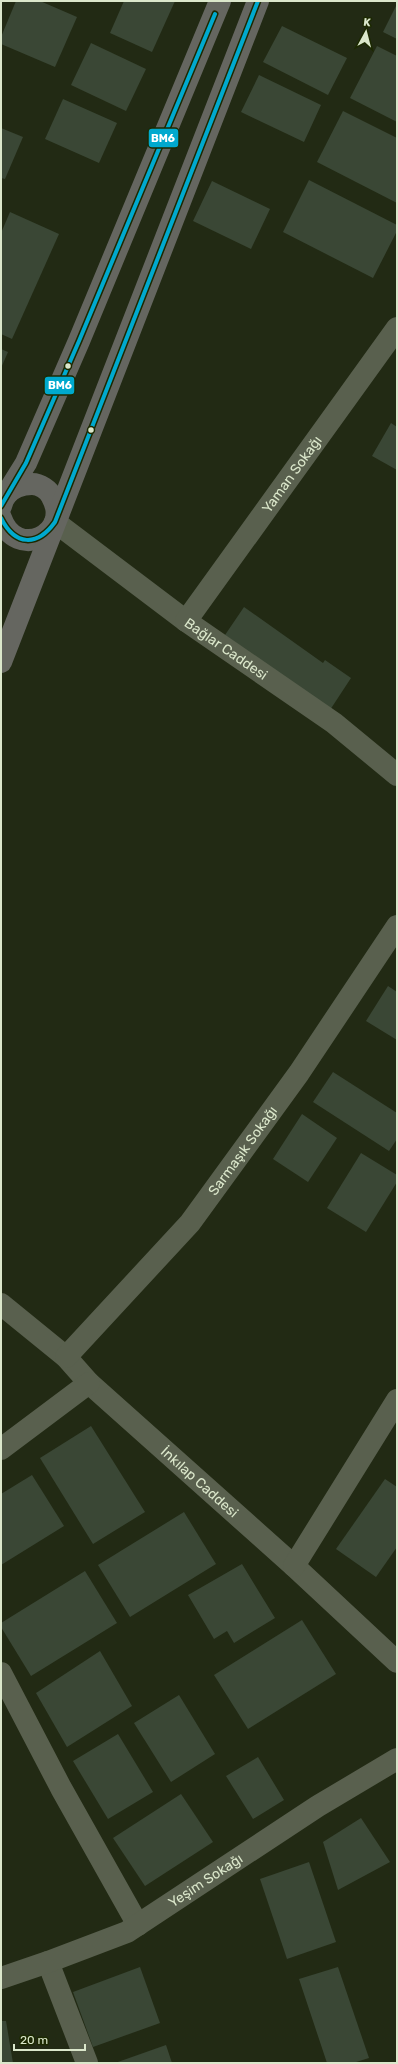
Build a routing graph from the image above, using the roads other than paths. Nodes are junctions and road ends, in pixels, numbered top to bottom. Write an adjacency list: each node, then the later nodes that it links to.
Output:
1 (220, 1): 4 (main road)
2 (258, 1): 5 (main road)
3 (397, 328): 6 (street, Yaman Sokağı)
4 (1, 506): 5 (main road); 5 (main road)
5 (55, 522): 6 (street, Bağlar Caddesi); 7 (main road)
6 (186, 621): 8 (street, Bağlar Caddesi)
7 (1, 662)
8 (397, 775)
9 (397, 926): 11 (street, Sarmaşık Sokağı)
10 (1, 1304): 11 (street, İnkılap Caddesi)
11 (66, 1357): 12 (street, İnkılap Caddesi)
12 (89, 1383): 14 (street); 15 (street, İnkılap Caddesi)
13 (397, 1400): 15 (street)
14 (1, 1449)
15 (294, 1566): 16 (street, İnkılap Caddesi)
16 (397, 1662)
17 (1, 1673): 19 (street)
18 (397, 1758): 19 (street, Yeşim Sokağı)
19 (138, 1925): 20 (street, Yeşim Sokağı)
20 (48, 1962): 21 (street, Yeşim Sokağı); 22 (street)
21 (1, 1978)
22 (87, 2063)

